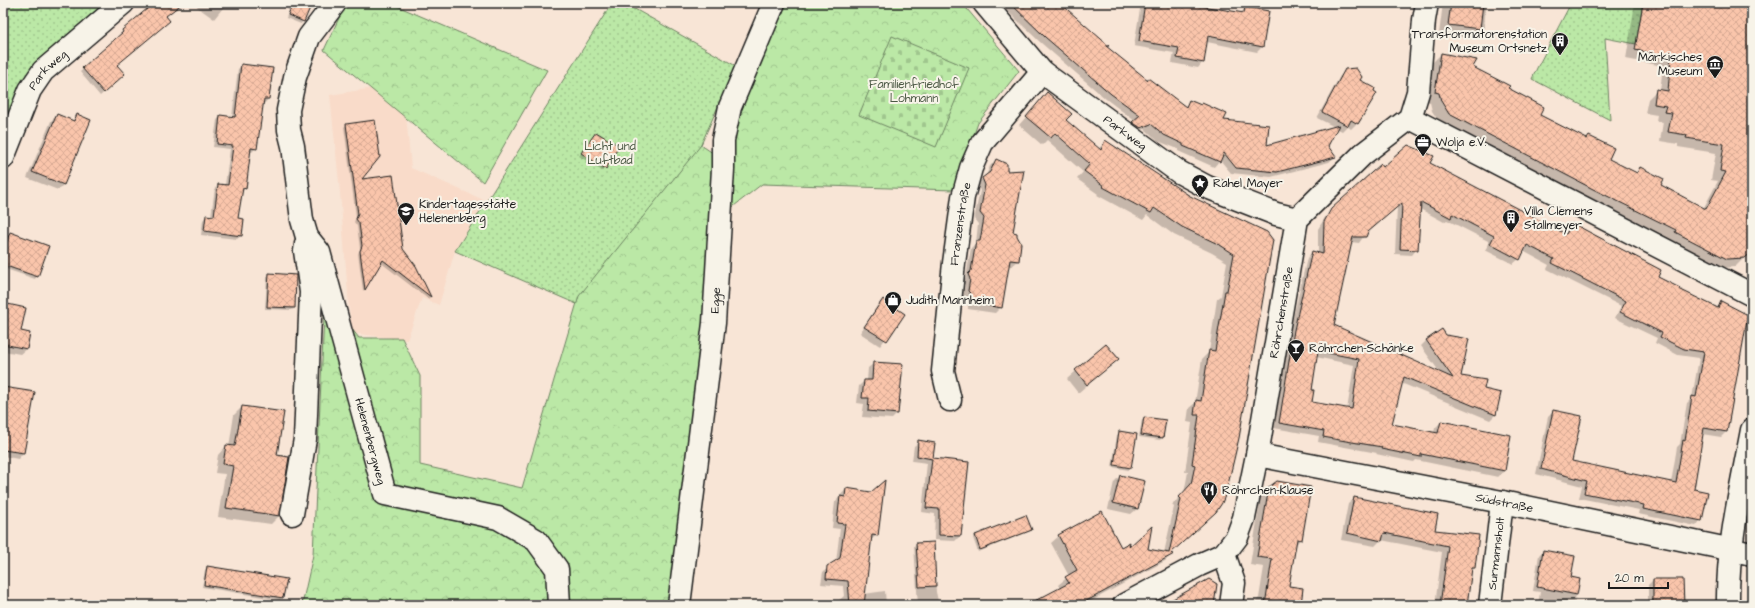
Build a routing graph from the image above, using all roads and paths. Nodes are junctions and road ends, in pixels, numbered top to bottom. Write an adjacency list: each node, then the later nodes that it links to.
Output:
1 (123, 3): 8 (street, Parkweg)
2 (335, 3): 10 (street, Helenenbergweg)
3 (774, 3): 21 (street, Egge)
4 (984, 3): 6 (street, Parkweg)
5 (1428, 3): 7 (street)
6 (1042, 72): 9 (street, Parkweg); 12 (street, Franzenstraße)
7 (1410, 118): 9 (street); 11 (street)
8 (3, 158)
9 (1297, 219): 14 (street, Röhrchenstraße)
10 (308, 237): 16 (street, Helenenbergweg); 20 (street, Helenenbergweg)
11 (1752, 296)
12 (950, 400)
13 (1752, 430): 17 (street)
14 (1257, 455): 15 (street, Südstraße); 18 (street, Röhrchenstraße)
15 (1502, 502): 17 (street, Südstraße); 24 (street, Surmannsholt)
16 (292, 514)
17 (1730, 551): 19 (street, Südstraße); 25 (street)
18 (1224, 554): 22 (street, Röhrchenstraße); 23 (street)
19 (1752, 554)
20 (559, 605)
21 (679, 605)
22 (1124, 605)
23 (1231, 605)
24 (1490, 605)
25 (1728, 605)

